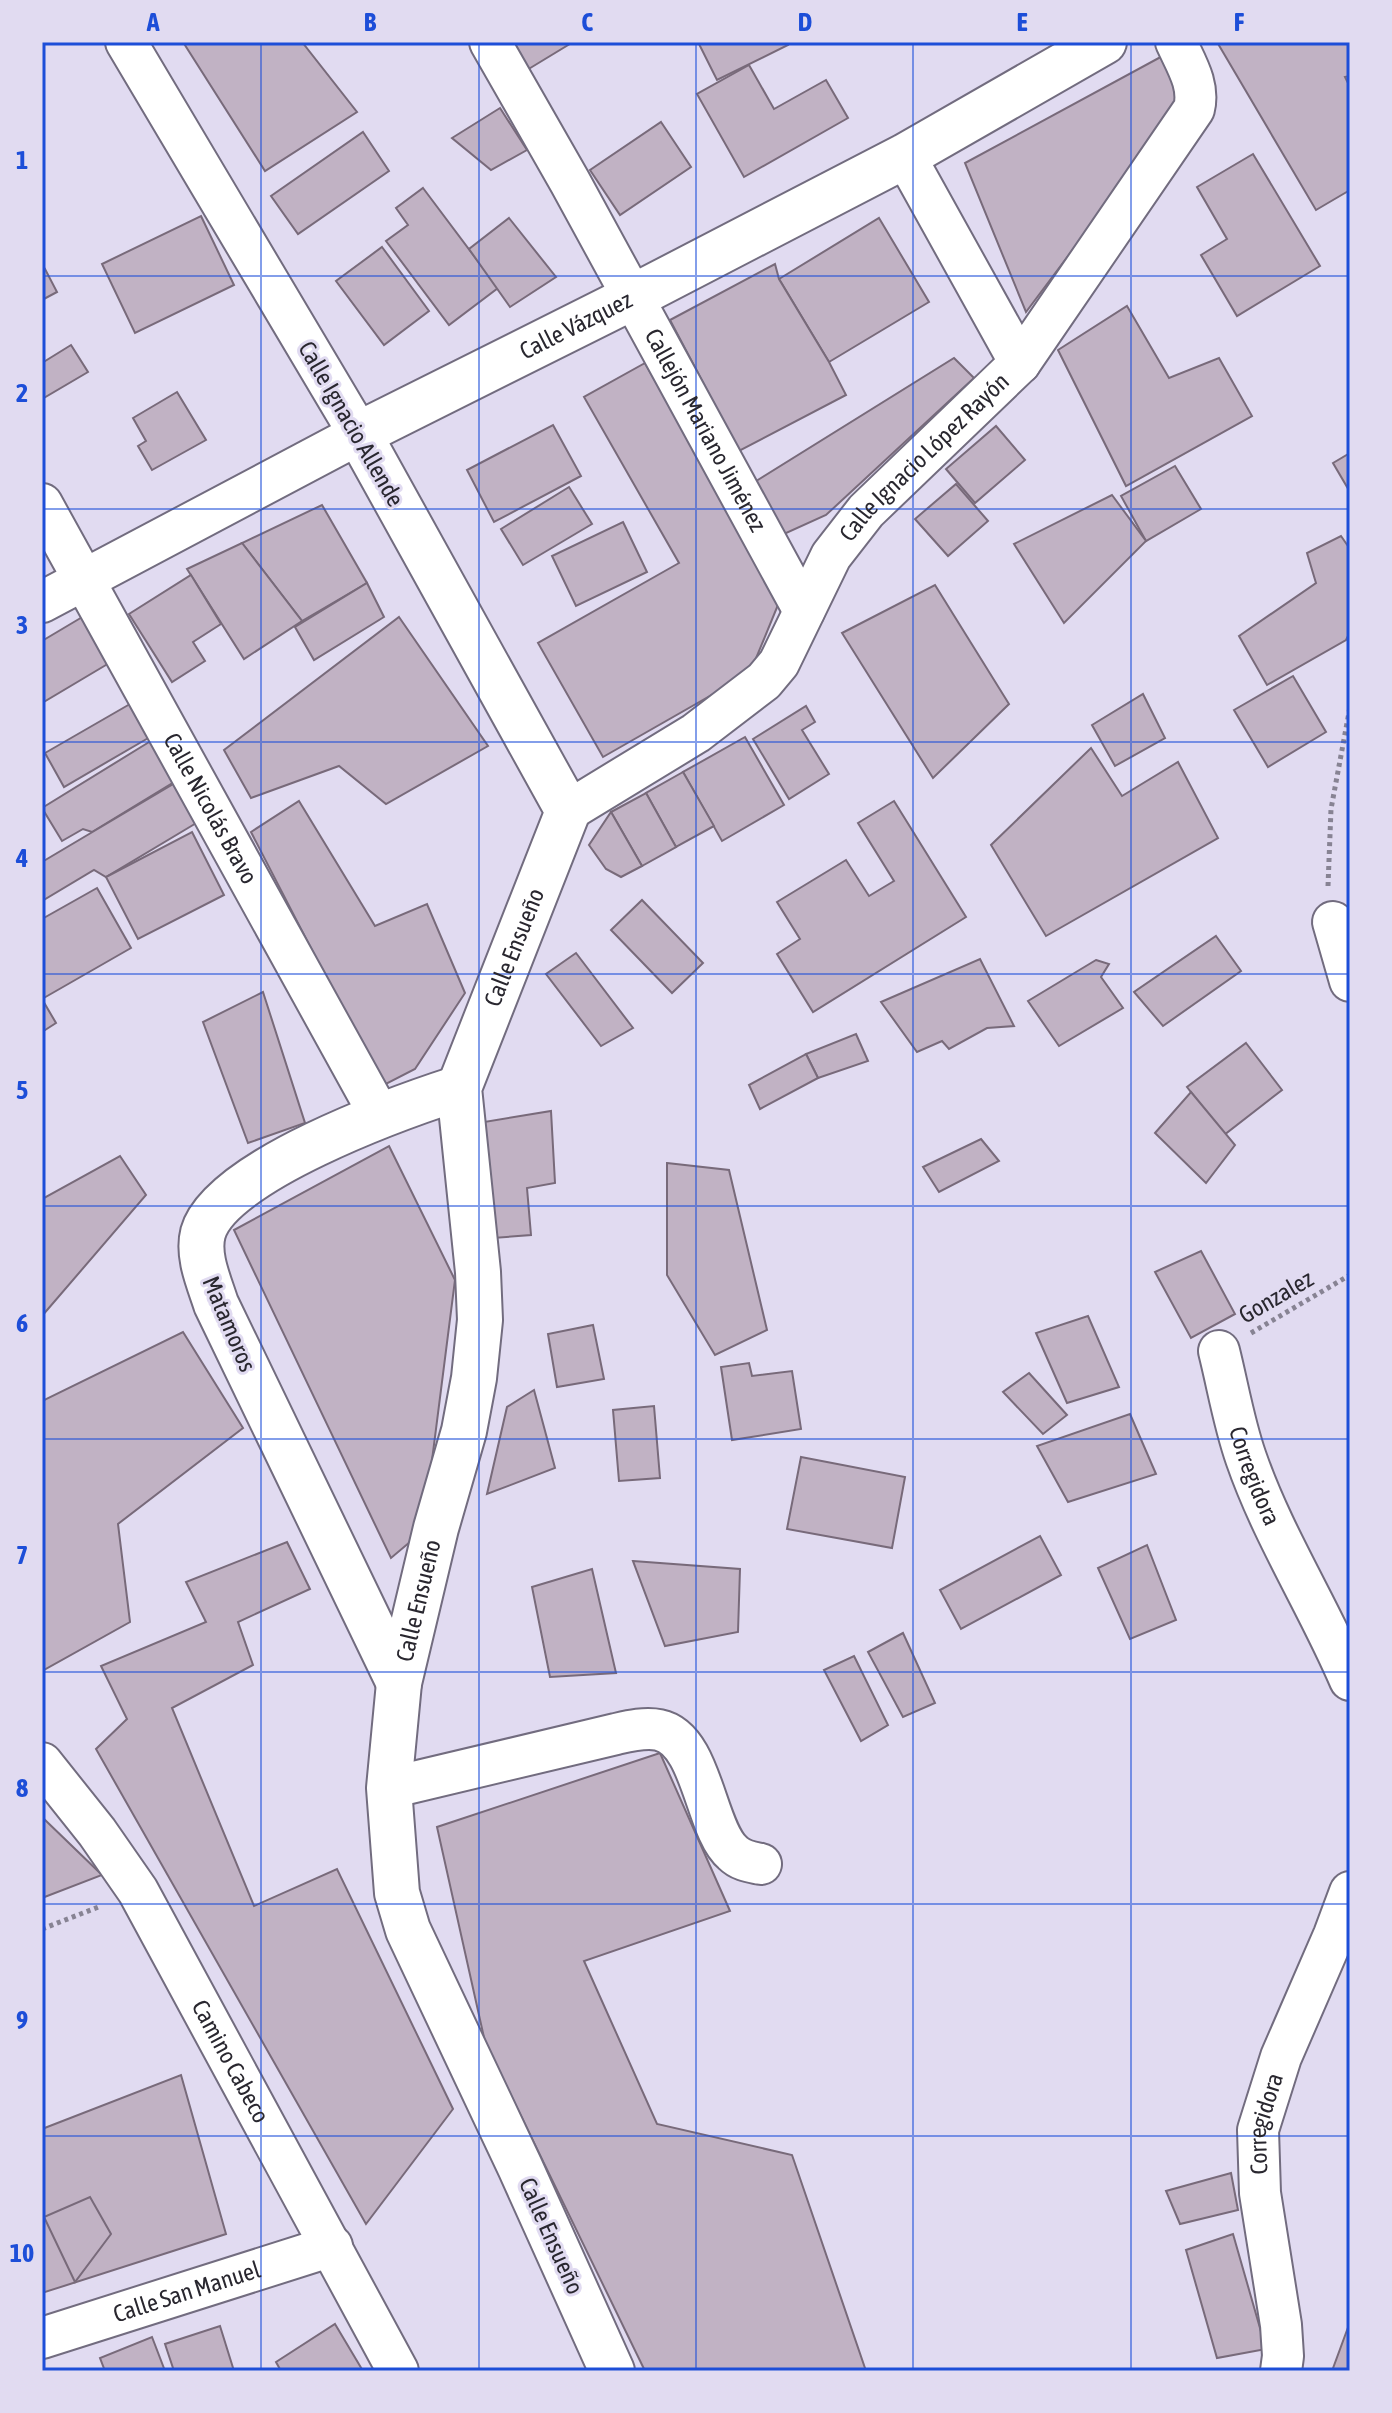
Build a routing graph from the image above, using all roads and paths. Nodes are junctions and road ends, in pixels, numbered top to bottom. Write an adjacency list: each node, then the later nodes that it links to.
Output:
1 (126, 42): 8 (street, Calle Ignacio Allende)
2 (490, 42): 6 (street, Callejón Mariano Jiménez)
3 (1104, 42): 5 (street, Calle Vázquez)
4 (1176, 42): 7 (street, Calle Ignacio López Rayón)
5 (905, 156): 6 (street, Calle Vázquez); 7 (street)
6 (631, 298): 8 (street, Calle Vázquez); 12 (street, Callejón Mariano Jiménez)
7 (1020, 363): 12 (street, Calle Ignacio López Rayón)
8 (359, 434): 10 (street, Calle Vázquez); 14 (street, Calle Ignacio Allende)
9 (42, 504): 10 (street, Calle Nicolás Bravo)
10 (83, 579): 11 (street, Calle Vázquez); 18 (street, Calle Nicolás Bravo)
11 (42, 602)
12 (804, 611): 14 (street, Calle Ignacio López Rayón)
13 (1350, 707): 15 (path)
14 (568, 811): 17 (street, Calle Ensueño)
15 (1333, 922): 16 (street)
16 (1350, 981)
17 (459, 1088): 18 (street, Matamoros); 22 (street, Calle Ensueño)
18 (379, 1114): 22 (street, Matamoros)
19 (1350, 1275): 20 (path, Gonzalez)
20 (1219, 1351): 21 (street, Corregidora)
21 (1350, 1680)
22 (399, 1683): 24 (street, Calle Ensueño)
23 (42, 1763): 26 (street, Camino Cabeco)
24 (389, 1788): 25 (street); 32 (street, Calle Ensueño)
25 (761, 1864)
26 (138, 1891): 28 (path); 29 (street, Camino Cabeco)
27 (1350, 1892): 33 (street, Corregidora)
28 (42, 1929)
29 (332, 2246): 30 (street, Calle San Manuel); 31 (street, Camino Cabeco)
30 (42, 2338)
31 (398, 2371)
32 (612, 2371)
33 (1281, 2371)

